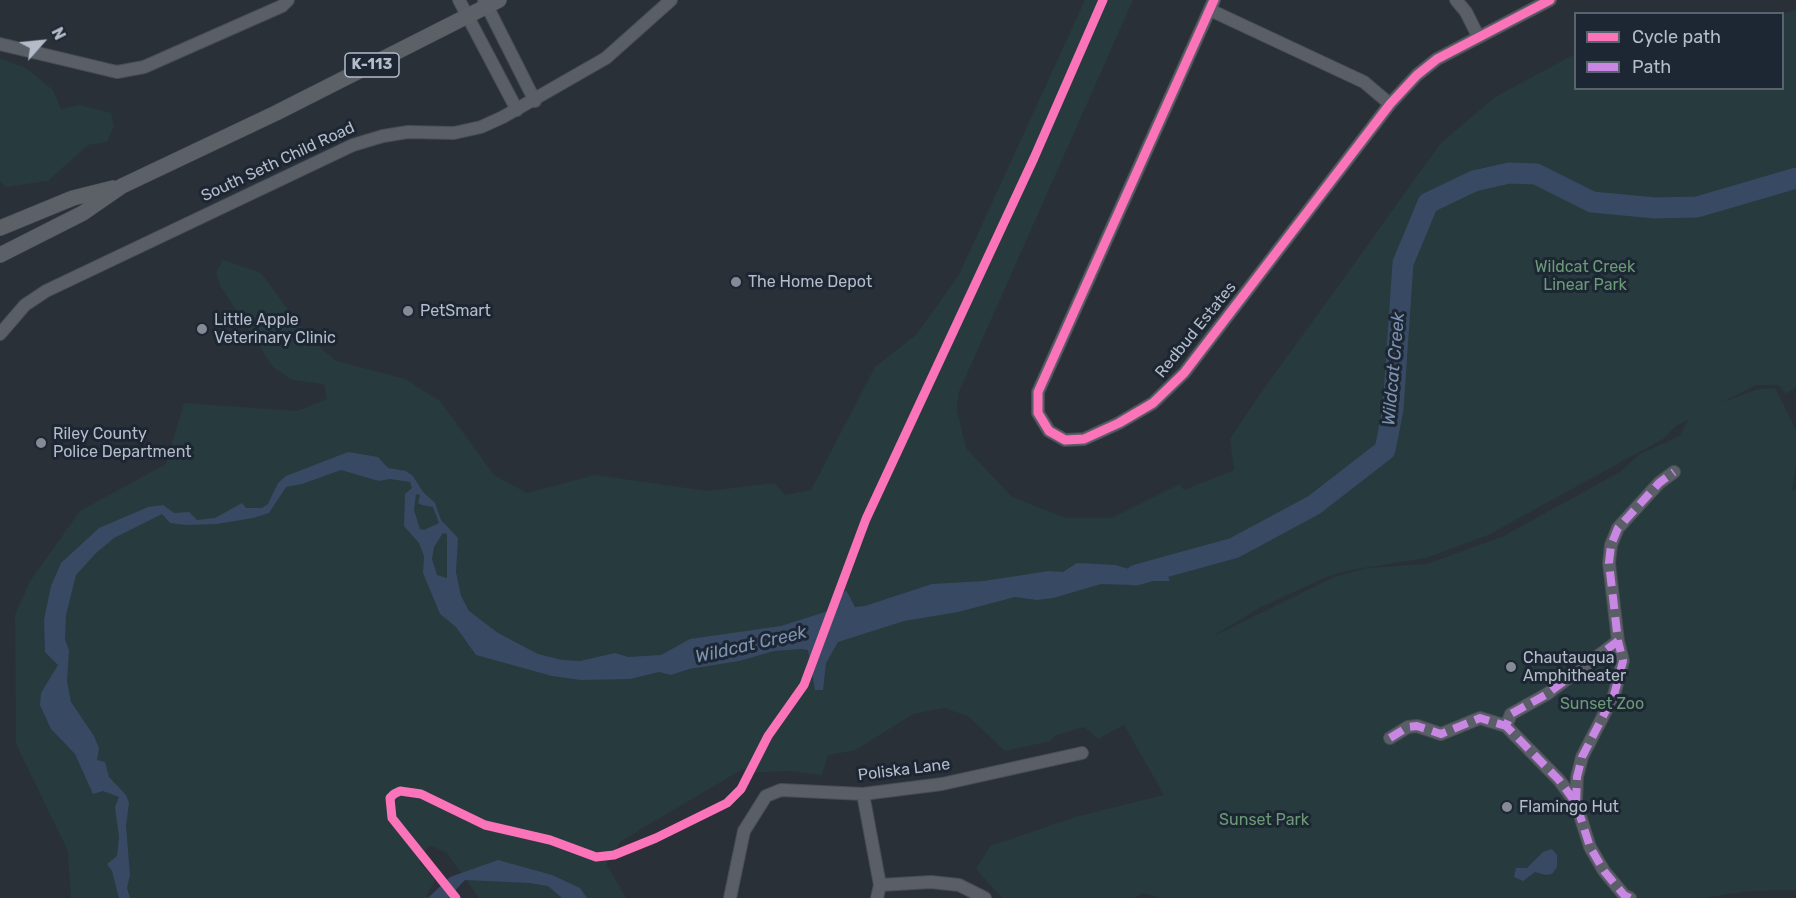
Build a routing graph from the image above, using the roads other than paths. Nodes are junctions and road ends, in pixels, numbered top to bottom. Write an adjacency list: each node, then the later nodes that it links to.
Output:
1 (288, 0): 10 (street)
2 (459, 0): 8 (street)
3 (671, 0): 11 (street, South Seth Child Road)
4 (1456, 0): 9 (street)
5 (1550, 0): 9 (street, Redbud Estates)
6 (490, 2): 8 (main road, K-113); 11 (street)
7 (1212, 5): 12 (street, Redbud Estates); 12 (street, Redbud Estates)
8 (468, 16): 13 (street); 14 (main road, K-113)
9 (1478, 36): 12 (street, Redbud Estates)
10 (0, 44)
11 (535, 101): 13 (street, South Seth Child Road)
12 (1390, 104)
13 (517, 110): 17 (street, South Seth Child Road)
14 (122, 186): 15 (main road, K-113); 16 (main road, K-113)
15 (0, 228)
16 (0, 255)
17 (0, 333)
18 (1674, 472): 19 (street)
19 (1618, 642): 20 (street); 24 (street)
20 (1506, 726): 21 (street); 24 (street)
21 (1390, 738)
22 (1082, 753): 23 (street, Poliska Lane)
23 (863, 794): 25 (street); 26 (street, Poliska Lane)
24 (1575, 804): 28 (street)
25 (879, 892): 27 (street)
26 (730, 898)
27 (985, 898)
28 (1630, 898)

